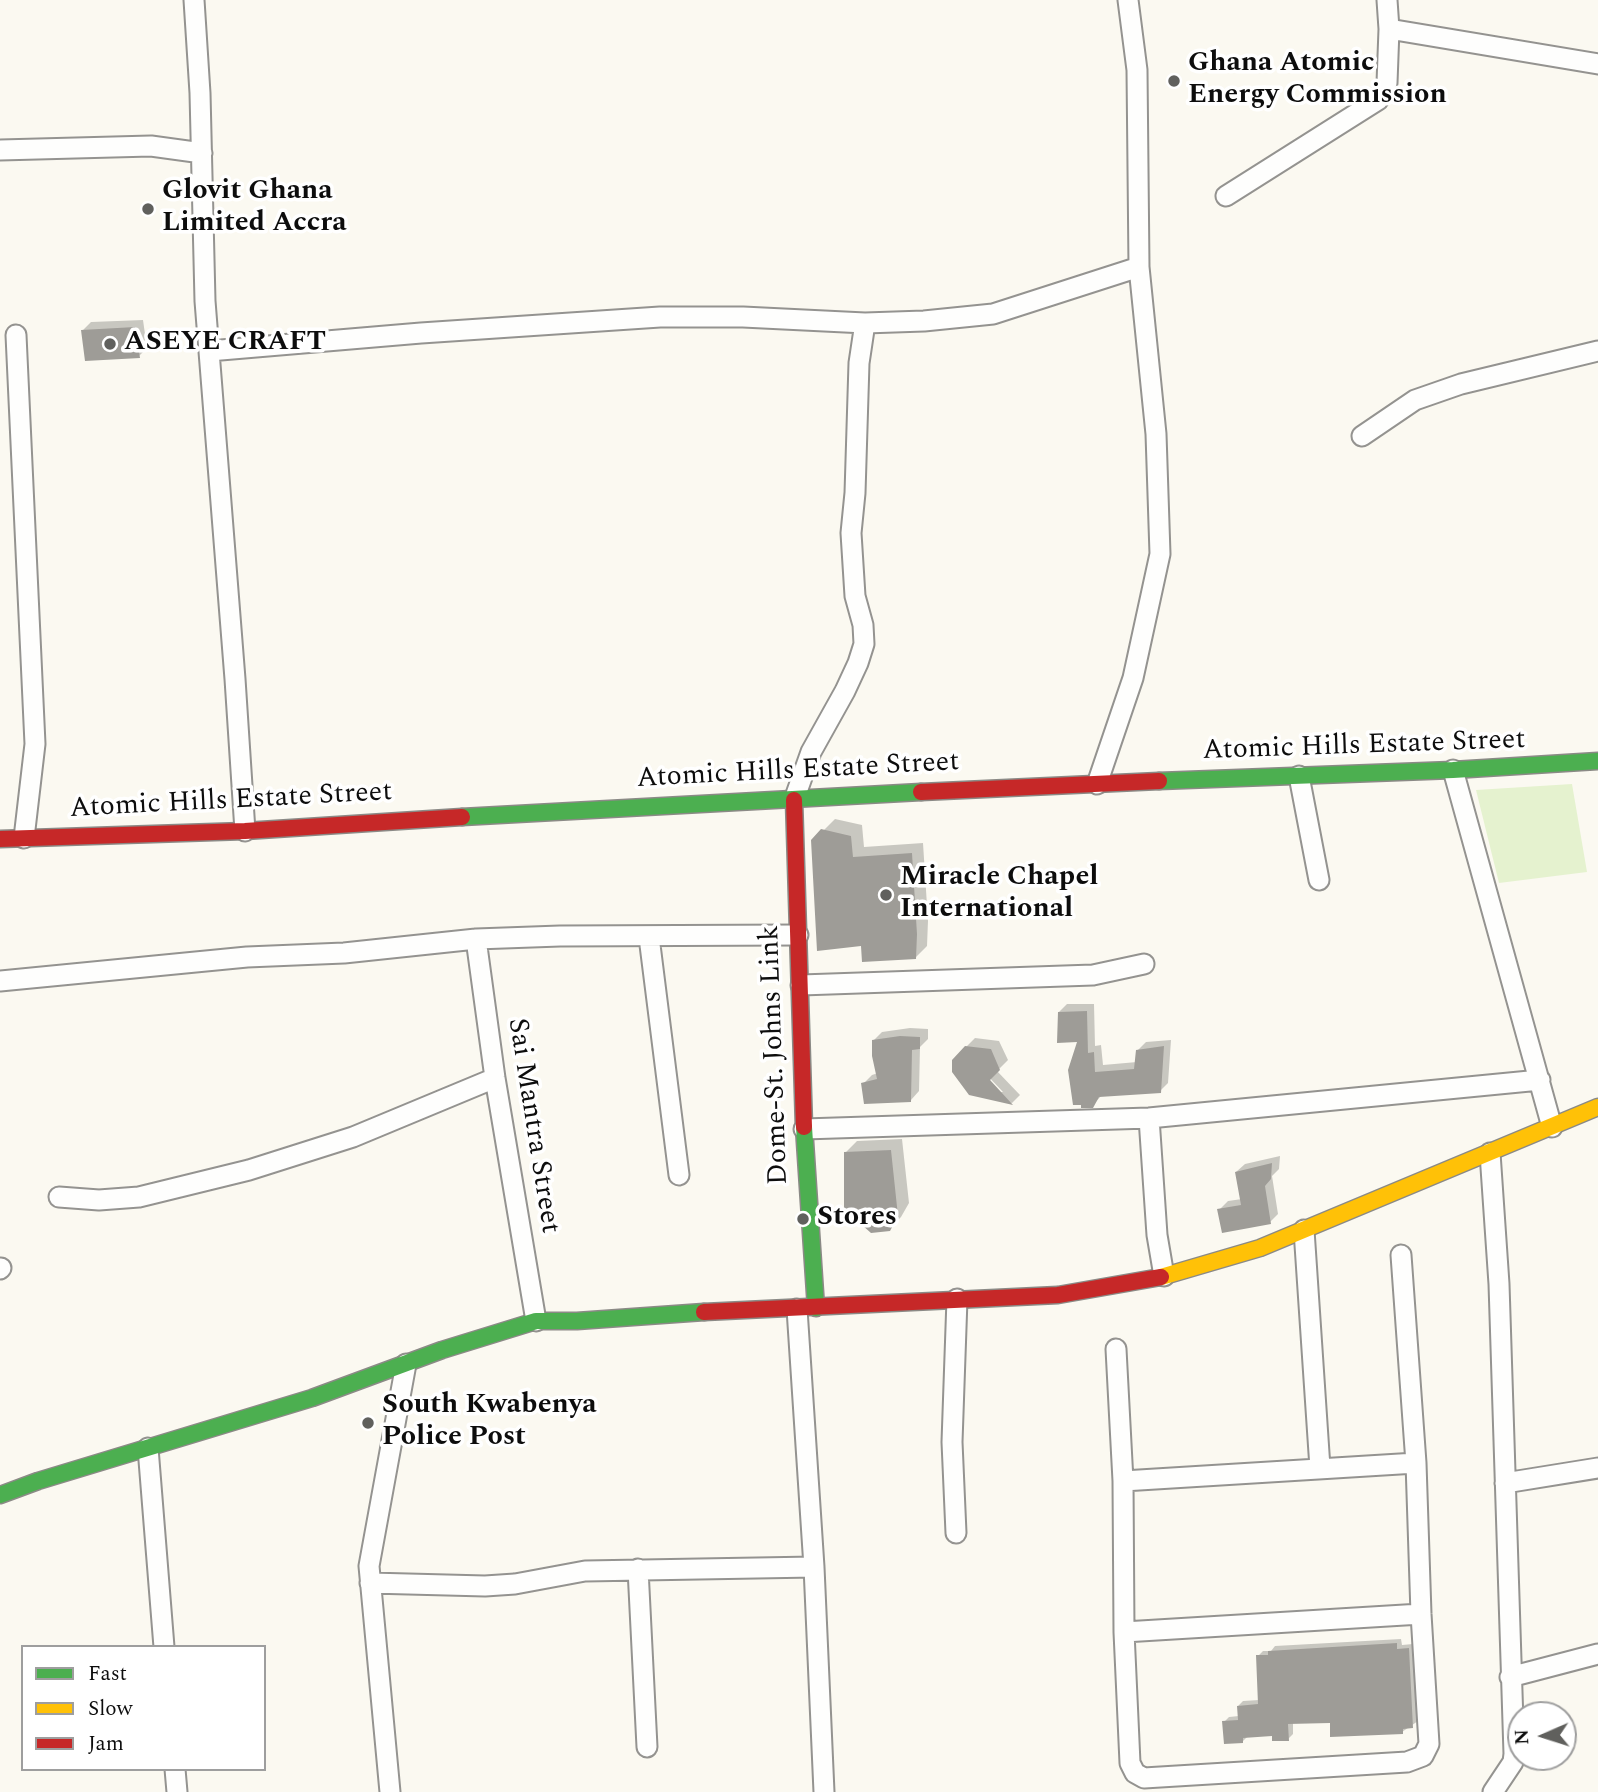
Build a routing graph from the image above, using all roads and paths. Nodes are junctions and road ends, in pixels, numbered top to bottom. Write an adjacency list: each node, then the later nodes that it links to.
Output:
1 (194, 0): 7 (street)
2 (1128, 0): 9 (street)
3 (1388, 0): 4 (street)
4 (1389, 29): 5 (street); 8 (street)
5 (1598, 64)
6 (0, 150): 7 (street)
7 (202, 153): 12 (street)
8 (1226, 196)
9 (1139, 267): 10 (street); 18 (street)
10 (865, 323): 12 (street); 19 (street)
11 (16, 335): 21 (street)
12 (209, 351): 20 (street)
13 (1598, 351): 14 (street)
14 (1362, 436)
15 (1598, 761): 16 (main road, Atomic Hills Estate Street)
16 (1453, 770): 17 (main road, Atomic Hills Estate Street); 31 (street)
17 (1299, 776): 18 (main road, Atomic Hills Estate Street); 23 (street)
18 (1097, 784): 19 (main road, Atomic Hills Estate Street)
19 (794, 800): 20 (main road, Atomic Hills Estate Street); 24 (main road, Dome-St. Johns Link)
20 (245, 831): 21 (main road, Atomic Hills Estate Street)
21 (23, 838): 22 (main road, Atomic Hills Estate Street)
22 (0, 839)
23 (1319, 880)
24 (798, 935): 25 (street); 29 (main road, Dome-St. Johns Link)
25 (649, 937): 26 (street); 37 (street)
26 (475, 939): 28 (street); 30 (street, Sai Mantra Street)
27 (1144, 964): 29 (street)
28 (0, 981)
29 (800, 985): 35 (main road, Dome-St. Johns Link)
30 (495, 1078): 38 (street); 44 (street, Sai Mantra Street)
31 (1540, 1080): 33 (street); 34 (street)
32 (1598, 1107): 34 (main road)
33 (1149, 1118): 35 (street); 41 (street)
34 (1552, 1128): 36 (main road)
35 (804, 1129): 43 (main road, Dome-St. Johns Link)
36 (1490, 1153): 39 (main road); 52 (street)
37 (679, 1175)
38 (59, 1197)
39 (1304, 1230): 41 (main road); 49 (street)
40 (1401, 1255): 48 (street)
41 (1164, 1276): 42 (main road)
42 (957, 1299): 43 (main road); 54 (street)
43 (806, 1308): 44 (main road); 55 (street)
44 (536, 1321): 46 (main road)
45 (1116, 1349): 51 (street)
46 (406, 1364): 47 (main road); 57 (street)
47 (148, 1448): 53 (main road); 60 (street)
48 (1416, 1463): 49 (street); 58 (street)
49 (1320, 1468): 51 (street)
50 (1598, 1468): 52 (street)
51 (1123, 1481): 59 (street)
52 (1505, 1483): 62 (street)
53 (0, 1495)
54 (956, 1533)
55 (814, 1567): 56 (street); 67 (street)
56 (638, 1569): 57 (street); 63 (street)
57 (370, 1583): 66 (street)
58 (1421, 1614): 59 (street); 59 (street)
59 (1124, 1632)
60 (164, 1645)
61 (1598, 1654): 62 (street)
62 (1510, 1676): 68 (street)
63 (647, 1747)
64 (174, 1771): 65 (street)
65 (177, 1792)
66 (390, 1792)
67 (824, 1792)
68 (1493, 1792)

